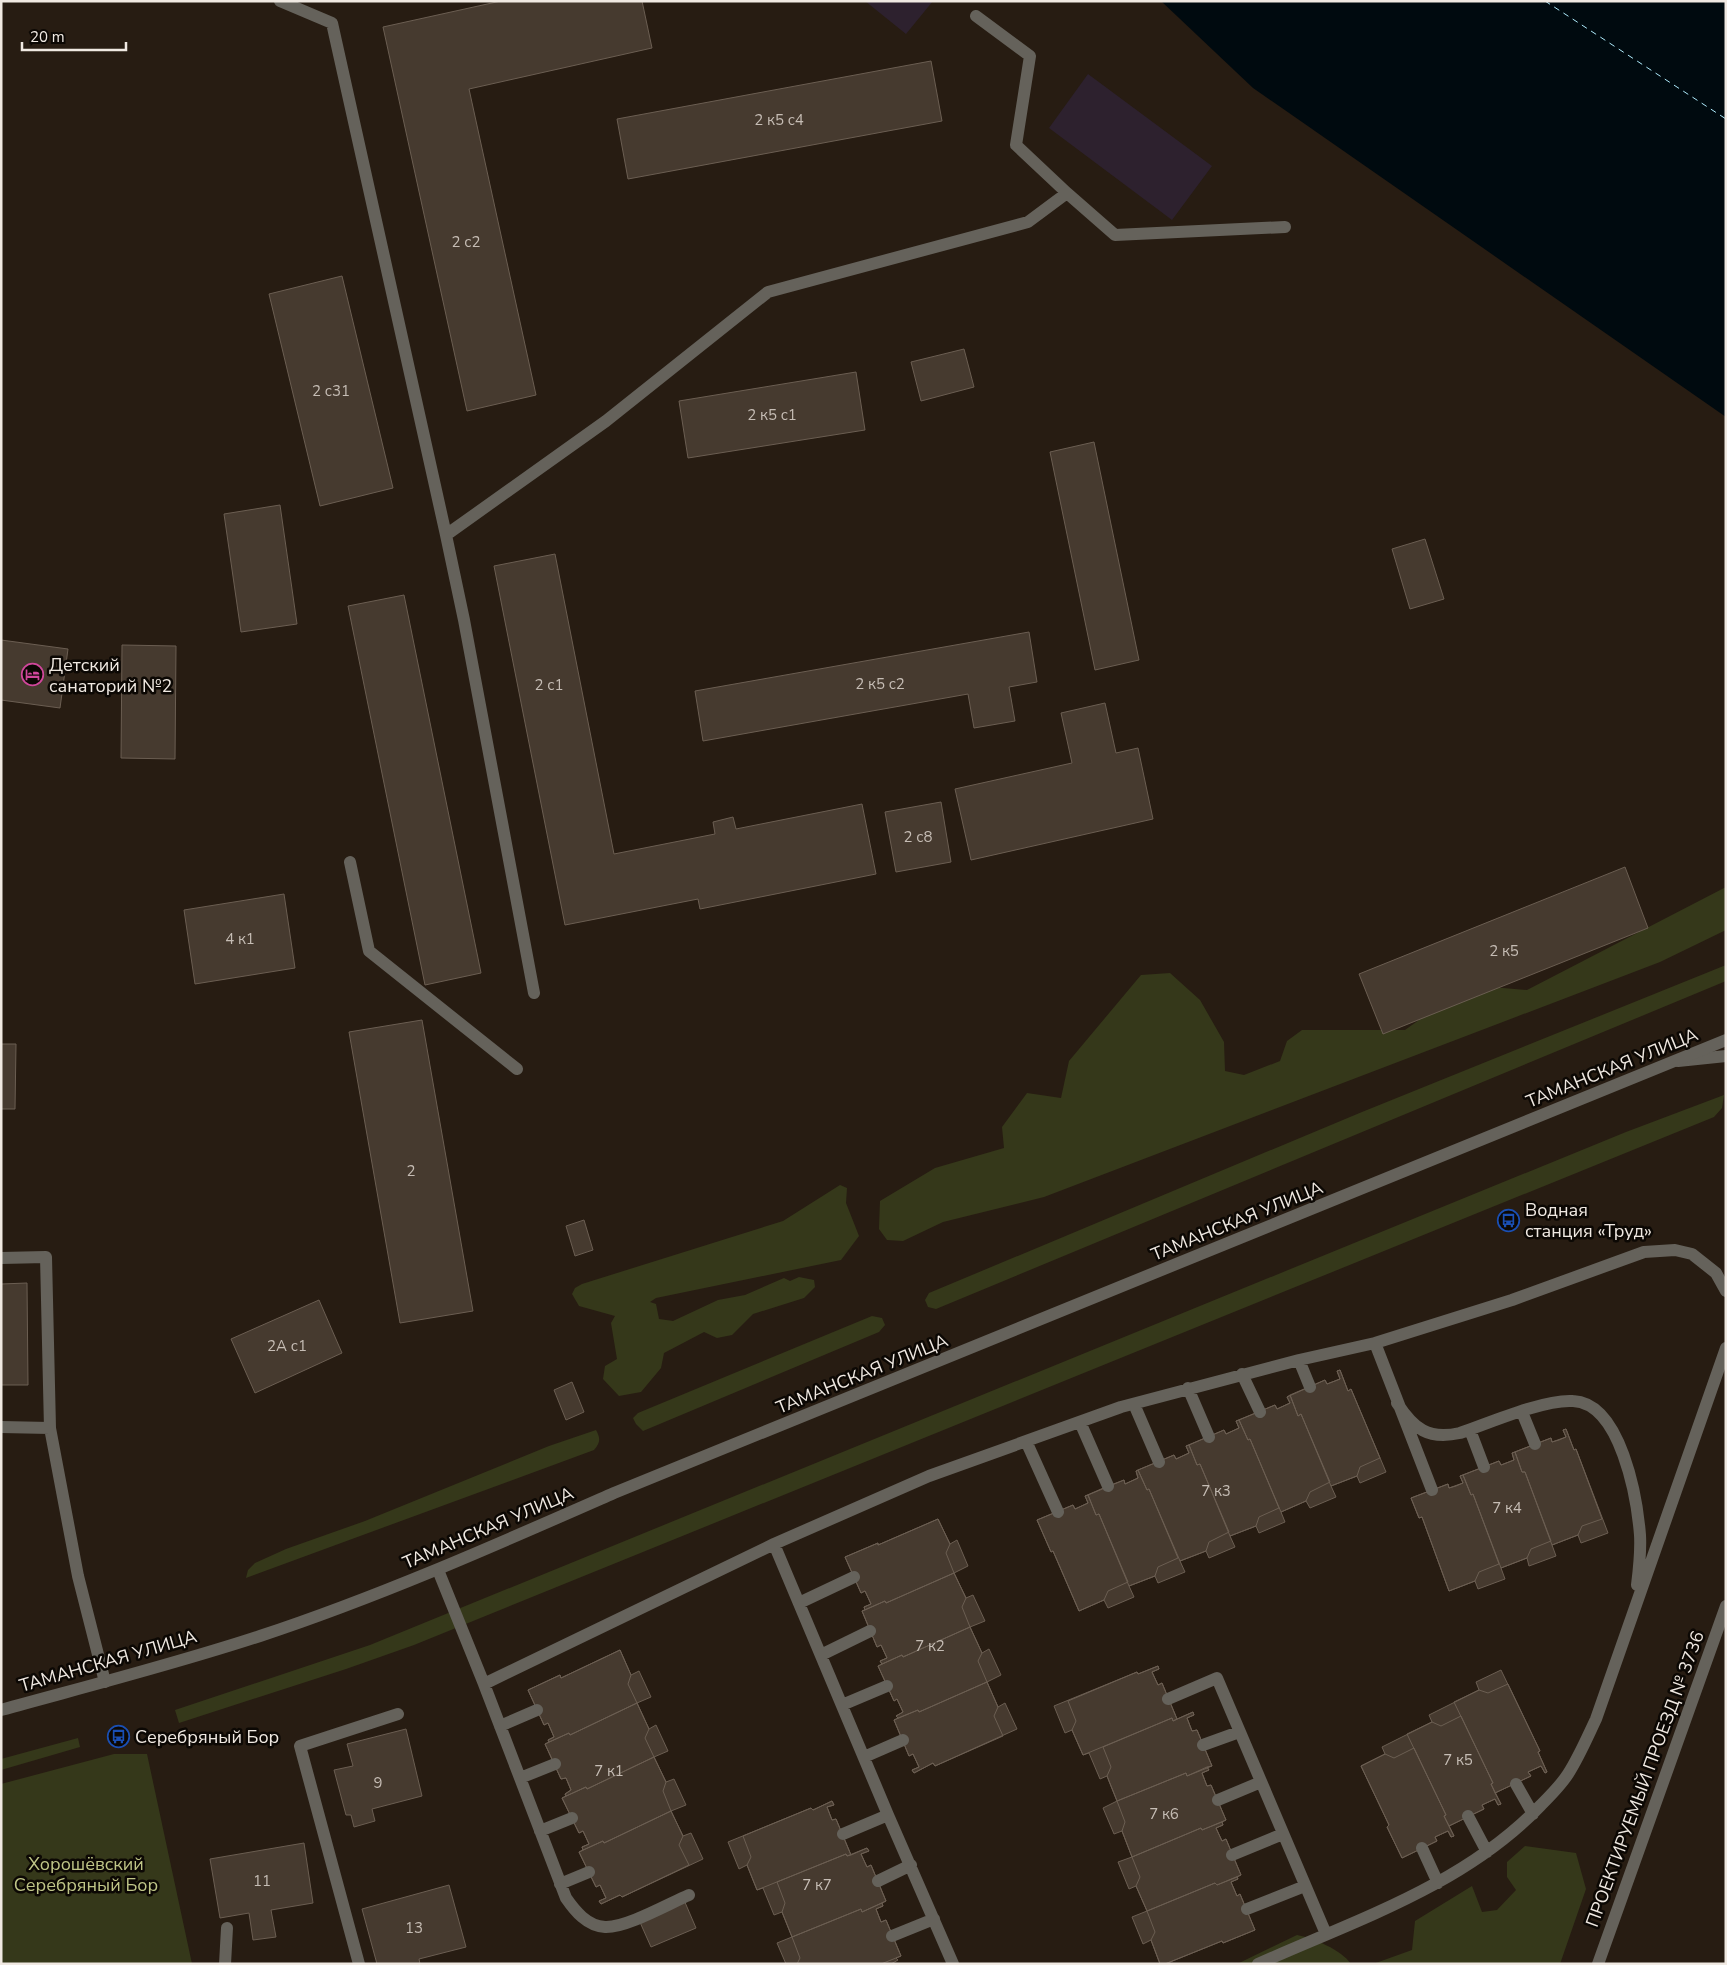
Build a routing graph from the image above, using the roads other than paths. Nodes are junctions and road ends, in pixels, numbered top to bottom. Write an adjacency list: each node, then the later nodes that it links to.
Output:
1 (280, 1): 5 (street)
2 (976, 16): 3 (street)
3 (1067, 194): 4 (street); 5 (street)
4 (1286, 227)
5 (446, 535): 7 (street)
6 (350, 862): 11 (street)
7 (534, 993)
8 (1726, 1040): 10 (street, ТАМАНСКАЯ УЛИЦА)
9 (1726, 1056): 10 (street)
10 (1671, 1062): 37 (street, ТАМАНСКАЯ УЛИЦА)
11 (517, 1069)
12 (1, 1258): 26 (street)
13 (1726, 1292): 14 (street)
14 (1375, 1343): 16 (street); 20 (street)
15 (1726, 1348): 41 (street)
16 (1299, 1360): 17 (street); 18 (street)
17 (1242, 1374): 19 (street); 22 (street)
18 (1310, 1386)
19 (1188, 1388): 21 (street); 28 (street)
20 (1398, 1403): 27 (street); 34 (street)
21 (1134, 1404): 24 (street); 31 (street)
22 (1260, 1412)
23 (1522, 1412): 27 (street); 30 (street); 41 (street)
24 (1080, 1422): 29 (street); 33 (street)
25 (1, 1427): 26 (street)
26 (50, 1428): 44 (street)
27 (1470, 1430): 32 (street)
28 (1209, 1436)
29 (1026, 1441): 35 (street); 36 (street)
30 (1535, 1444)
31 (1159, 1462)
32 (1484, 1467)
33 (1108, 1486)
34 (1432, 1490)
35 (1058, 1512)
36 (774, 1544): 39 (street); 45 (street)
37 (438, 1570): 44 (street, ТАМАНСКАЯ УЛИЦА); 45 (street)
38 (854, 1577): 39 (street)
39 (799, 1603): 43 (street)
40 (1726, 1606): 88 (street, ПРОЕКТИРУЕМЫЙ ПРОЕЗД № 3736)
41 (1634, 1610): 62 (street)
42 (870, 1631): 43 (street)
43 (821, 1655): 48 (street)
44 (105, 1682): 49 (street, ТАМАНСКАЯ УЛИЦА)
45 (484, 1684): 52 (street)
46 (887, 1686): 48 (street)
47 (1168, 1699): 53 (street)
48 (842, 1704): 56 (street)
49 (1, 1710)
50 (537, 1710): 52 (street)
51 (398, 1714): 85 (street)
52 (500, 1726): 58 (street)
53 (1239, 1732): 55 (street); 59 (street)
54 (903, 1740): 56 (street)
55 (1203, 1745)
56 (864, 1757): 63 (street)
57 (554, 1764): 58 (street)
58 (520, 1778): 66 (street)
59 (1261, 1782): 61 (street); 68 (street)
60 (1516, 1784): 62 (street)
61 (1218, 1800)
62 (1533, 1814): 70 (street)
63 (888, 1815): 67 (street); 72 (street)
64 (1468, 1816): 70 (street)
65 (572, 1818): 66 (street)
66 (540, 1831): 76 (street)
67 (843, 1834)
68 (1283, 1834): 71 (street); 77 (street)
69 (1422, 1848): 75 (street)
70 (1487, 1852): 75 (street)
71 (1232, 1855)
72 (911, 1866): 74 (street); 80 (street)
73 (589, 1872): 76 (street)
74 (878, 1881)
75 (1438, 1883): 82 (street)
76 (560, 1884): 78 (street)
77 (1305, 1886): 79 (street); 82 (street)
78 (689, 1895)
79 (1247, 1909)
80 (934, 1919): 83 (street); 86 (street)
81 (227, 1928): 84 (street)
82 (1326, 1934): 87 (street)
83 (892, 1936)
84 (225, 1964)
85 (359, 1964)
86 (953, 1964)
87 (1258, 1964)
88 (1598, 1964)

